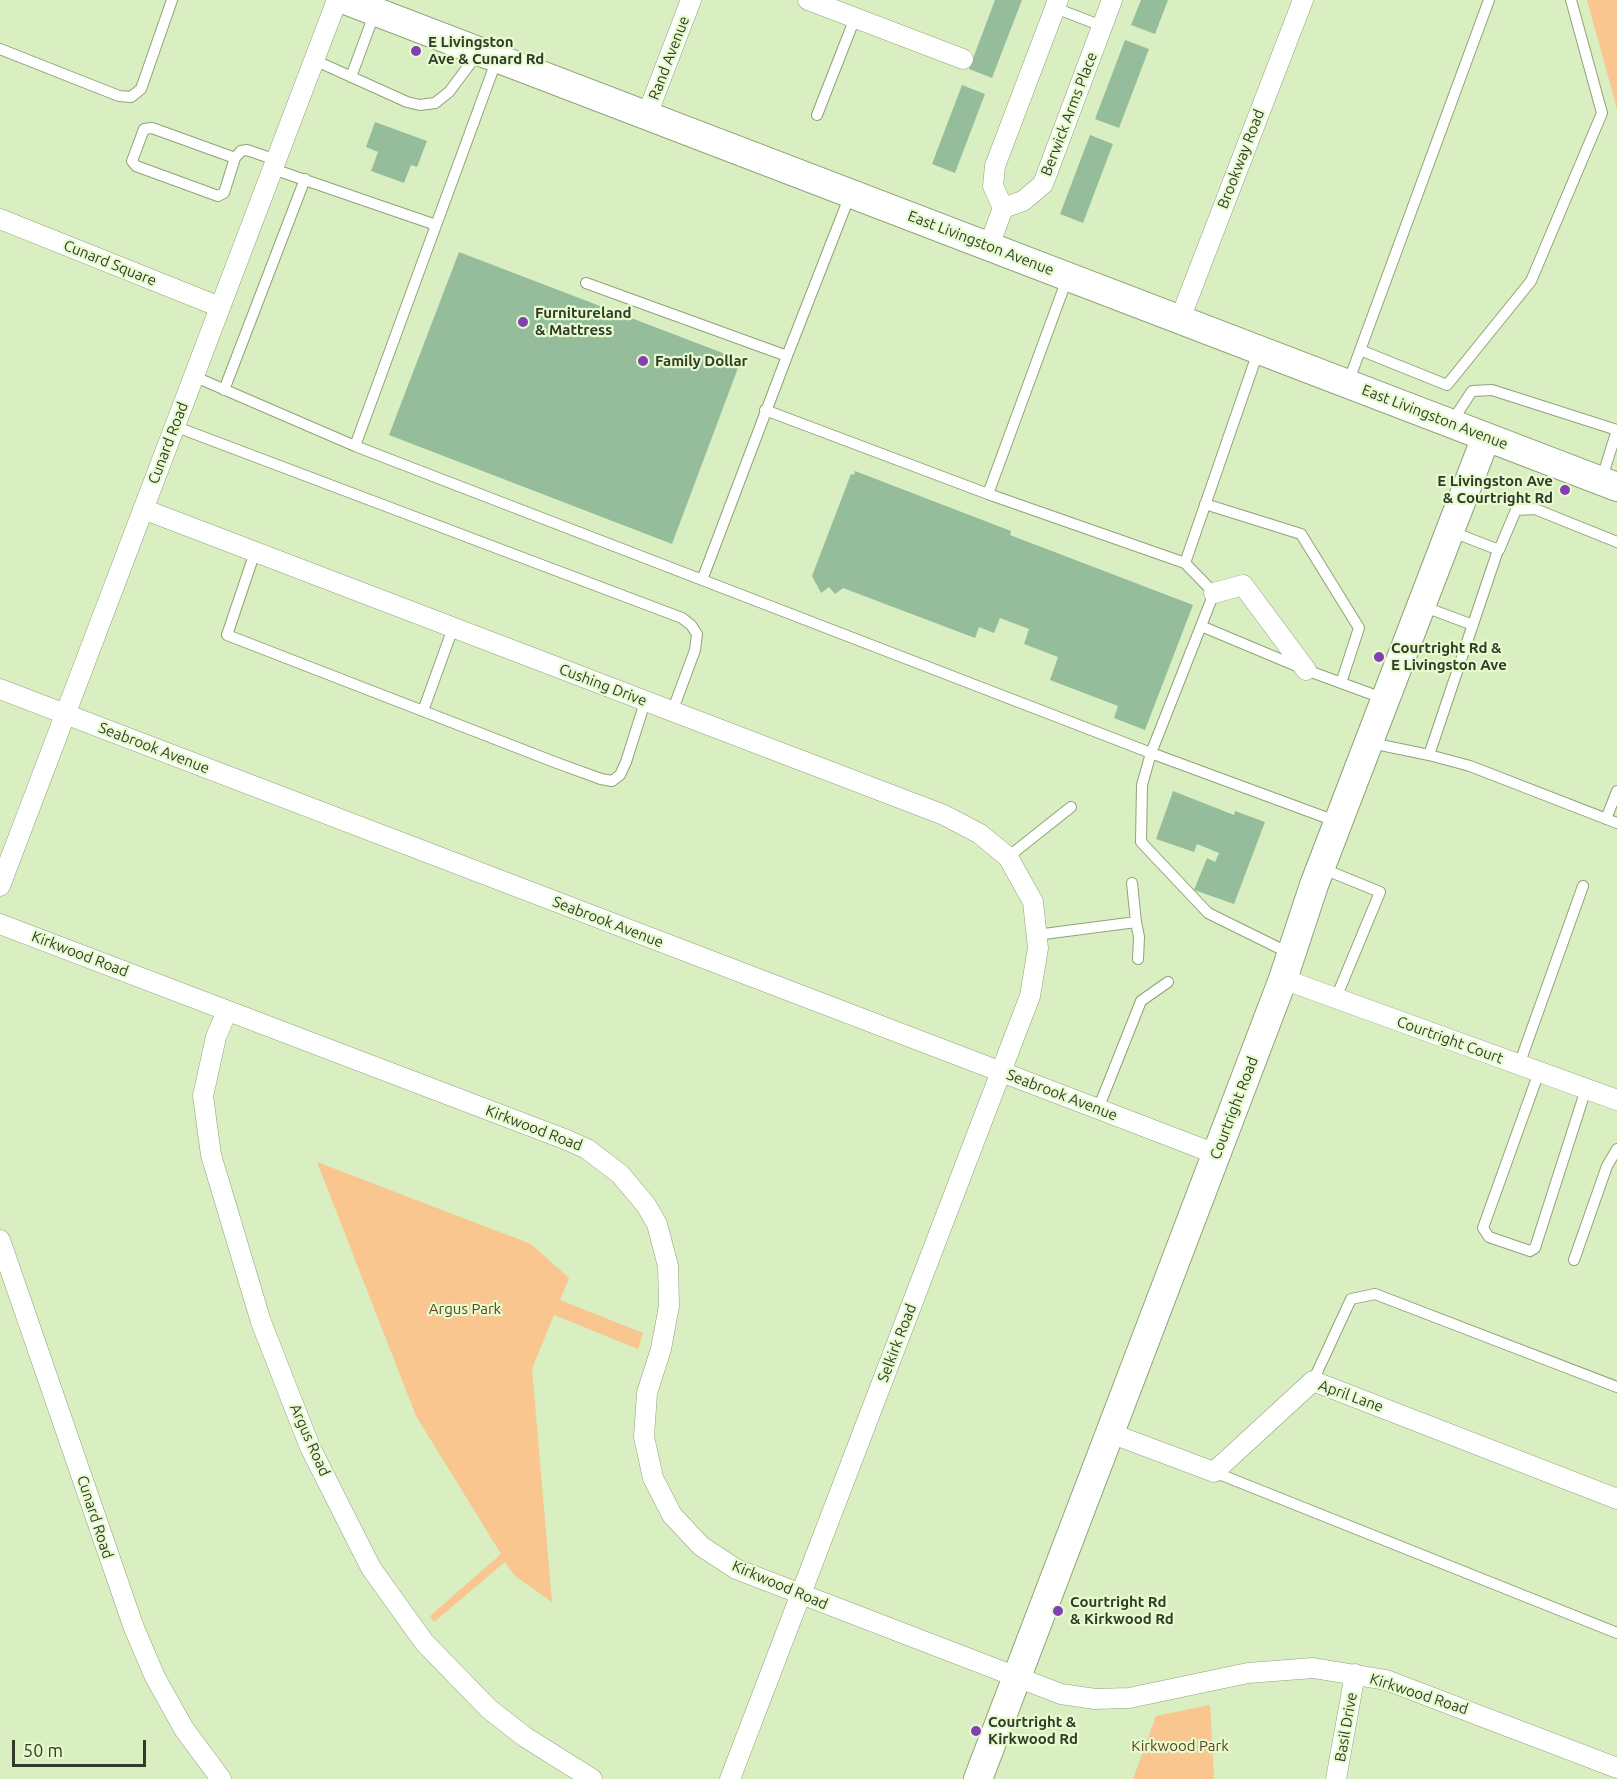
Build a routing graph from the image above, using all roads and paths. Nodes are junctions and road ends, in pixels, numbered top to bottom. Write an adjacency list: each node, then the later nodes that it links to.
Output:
1 (172, 0): 14 (lane)
2 (337, 0): 17 (street, Cunard Road)
3 (345, 0): 11 (street, East Livingston Avenue)
4 (691, 0): 19 (street, Rand Avenue)
5 (808, 0): 12 (street)
6 (1112, 0): 13 (street, Berwick Arms Place)
7 (1303, 0): 32 (street, Brookway Road)
8 (1489, 0): 34 (lane)
9 (1571, 0): 34 (lane)
10 (1057, 4): 13 (lane); 25 (street)
11 (375, 12): 15 (street, East Livingston Avenue); 18 (lane)
12 (855, 18): 16 (street); 20 (lane)
13 (1102, 26): 25 (street, Berwick Arms Place)
14 (0, 49)
15 (488, 55): 18 (lane); 19 (street, East Livingston Avenue); 27 (lane)
16 (963, 59)
17 (314, 60): 18 (lane); 22 (street, Cunard Road)
18 (351, 77)
19 (647, 115): 24 (street, East Livingston Avenue)
20 (817, 115)
21 (235, 158): 21 (lane); 22 (lane)
22 (274, 164): 23 (lane); 31 (street, Cunard Road)
23 (304, 179): 27 (lane); 38 (lane)
24 (851, 193): 28 (street, East Livingston Avenue); 35 (lane)
25 (1004, 208): 28 (street)
26 (0, 219): 31 (street, Cunard Square)
27 (436, 225): 44 (lane)
28 (989, 246): 29 (street, East Livingston Avenue)
29 (1068, 276): 32 (street, East Livingston Avenue); 46 (lane)
30 (586, 283): 35 (lane)
31 (220, 307): 36 (street, Cunard Road)
32 (1180, 319): 33 (street, East Livingston Avenue)
33 (1259, 349): 37 (street, East Livingston Avenue); 47 (lane)
34 (1360, 351): 37 (lane)
35 (787, 356): 39 (lane)
36 (194, 376): 38 (lane); 41 (street, Cunard Road)
37 (1348, 383): 40 (street, East Livingston Avenue)
38 (224, 390): 44 (lane)
39 (765, 410): 46 (lane); 54 (lane)
40 (1451, 423): 42 (lane); 43 (street, East Livingston Avenue)
41 (174, 426): 48 (street, Cunard Road); 66 (lane)
42 (1617, 430): 45 (lane)
43 (1486, 437): 45 (street, East Livingston Avenue); 49 (street, Courtright Road)
44 (355, 446): 54 (lane)
45 (1609, 484)
46 (988, 494): 53 (lane)
47 (1204, 504): 53 (lane); 61 (lane)
48 (143, 509): 52 (street, Cushing Drive); 67 (street, Cunard Road)
49 (1450, 531): 51 (lane); 56 (street, Courtright Road)
50 (1617, 542): 51 (lane)
51 (1498, 550): 57 (lane)
52 (255, 552): 59 (street, Cushing Drive); 65 (lane)
53 (1185, 563): 55 (lane)
54 (702, 580): 69 (lane)
55 (1214, 593): 58 (lane); 60 (street)
56 (1421, 606): 57 (lane); 63 (street, Courtright Road)
57 (1473, 625): 70 (lane)
58 (1202, 626): 60 (lane); 69 (lane)
59 (453, 628): 64 (street, Cushing Drive); 65 (lane)
60 (1306, 670): 61 (lane)
61 (1341, 683): 63 (lane)
62 (0, 689): 67 (street, Seabrook Avenue)
63 (1386, 700): 68 (street, Courtright Road)
64 (645, 702): 65 (lane); 66 (street, Cushing Drive)
65 (423, 711)
66 (672, 712): 76 (street, Cushing Drive)
67 (65, 713): 79 (street, Cunard Road); 91 (street, Seabrook Avenue)
68 (1370, 743): 70 (lane); 74 (street, Courtright Road)
69 (1151, 753): 74 (lane); 86 (lane)
70 (1429, 755): 73 (lane)
71 (1617, 791): 73 (lane)
72 (1071, 807): 76 (lane)
73 (1606, 819): 75 (lane)
74 (1339, 823): 77 (street, Courtright Road)
75 (1617, 823)
76 (1008, 857): 81 (street, Cushing Drive)
77 (1321, 868): 86 (street, Courtright Road); 88 (lane)
78 (1132, 883): 82 (lane)
79 (0, 886)
80 (1583, 886): 90 (lane)
81 (1033, 902): 84 (street, Selkirk Road)
82 (1136, 922): 84 (lane); 85 (lane)
83 (0, 924): 89 (street, Kirkwood Road)
84 (1036, 935): 91 (street, Selkirk Road)
85 (1138, 959)
86 (1287, 966): 88 (street, Courtright Court); 97 (street, Courtright Road)
87 (1168, 982): 95 (lane)
88 (1336, 998): 90 (street, Courtright Court)
89 (227, 1011): 105 (street, Kirkwood Road); 111 (street, Argus Road)
90 (1519, 1065): 92 (street, Courtright Court)
91 (1002, 1072): 95 (street, Seabrook Avenue); 105 (street, Selkirk Road)
92 (1539, 1072): 93 (street, Courtright Court); 93 (lane)
93 (1586, 1089): 94 (street, Courtright Court)
94 (1617, 1100)
95 (1098, 1109): 97 (street, Seabrook Avenue)
96 (1617, 1149): 99 (lane)
97 (1216, 1154): 102 (street, Courtright Road)
98 (0, 1240): 110 (street, Cunard Road)
99 (1574, 1260)
100 (1313, 1381): 101 (lane); 103 (street, April Lane); 104 (street, April Lane)
101 (1617, 1388)
102 (1110, 1433): 103 (street); 108 (street, Courtright Road)
103 (1214, 1472): 106 (lane)
104 (1617, 1499)
105 (801, 1595): 108 (street, Kirkwood Road); 112 (street, Selkirk Road)
106 (1617, 1633)
107 (1355, 1674): 108 (street, Kirkwood Road); 109 (street, Kirkwood Road); 114 (street, Basil Drive)
108 (1017, 1677): 113 (street, Courtright Road)
109 (1617, 1768)
110 (221, 1779)
111 (592, 1779)
112 (730, 1779)
113 (978, 1779)
114 (1336, 1779)

